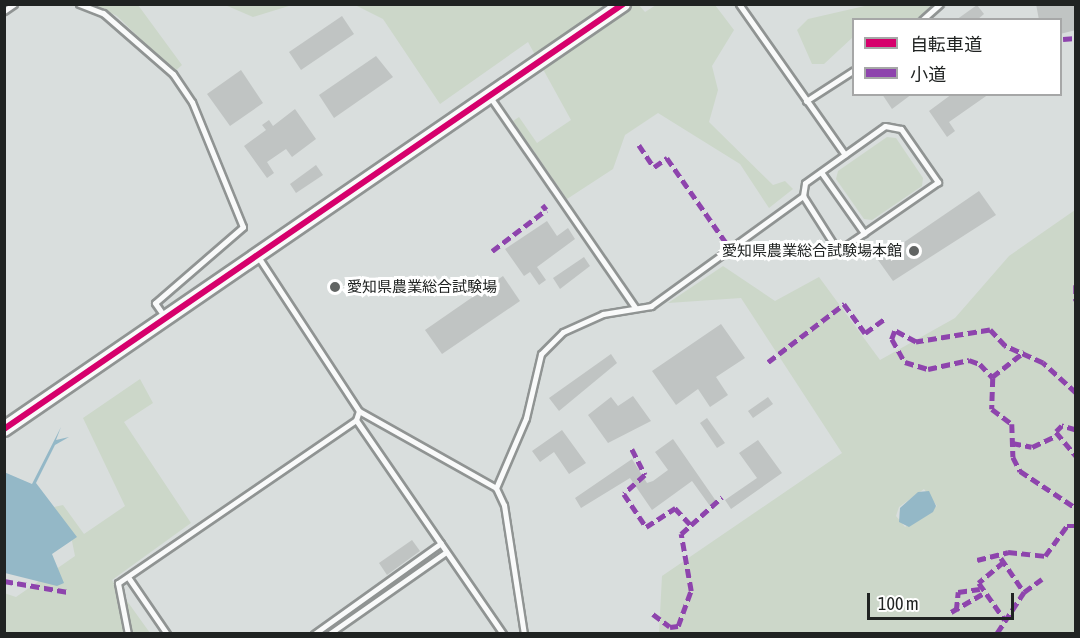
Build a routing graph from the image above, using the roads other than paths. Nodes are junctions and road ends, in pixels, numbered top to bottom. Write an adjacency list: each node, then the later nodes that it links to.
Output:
1 (14, 4): 6 (lane)
2 (79, 4): 17 (lane)
3 (623, 4): 9 (street)
4 (739, 4): 10 (lane)
5 (940, 4): 7 (lane)
6 (4, 11)
7 (924, 18)
8 (852, 71): 10 (lane)
9 (490, 97): 15 (street); 16 (lane)
10 (806, 101): 11 (lane)
11 (844, 155): 12 (lane); 14 (lane)
12 (821, 172): 13 (lane); 14 (lane)
13 (802, 196): 14 (lane); 16 (lane)
14 (864, 233)
15 (259, 258): 17 (street); 18 (lane)
16 (635, 307): 21 (lane)
17 (166, 320): 20 (street)
18 (359, 411): 19 (lane); 21 (lane)
19 (356, 420): 22 (lane); 24 (lane)
20 (4, 429)
21 (495, 488): 30 (lane)
22 (441, 543): 23 (lane); 27 (lane)
23 (446, 552): 28 (lane); 29 (lane)
24 (128, 577): 25 (lane); 26 (lane)
25 (128, 633)
26 (167, 633)
27 (314, 633)
28 (329, 633)
29 (503, 633)
30 (524, 633)

